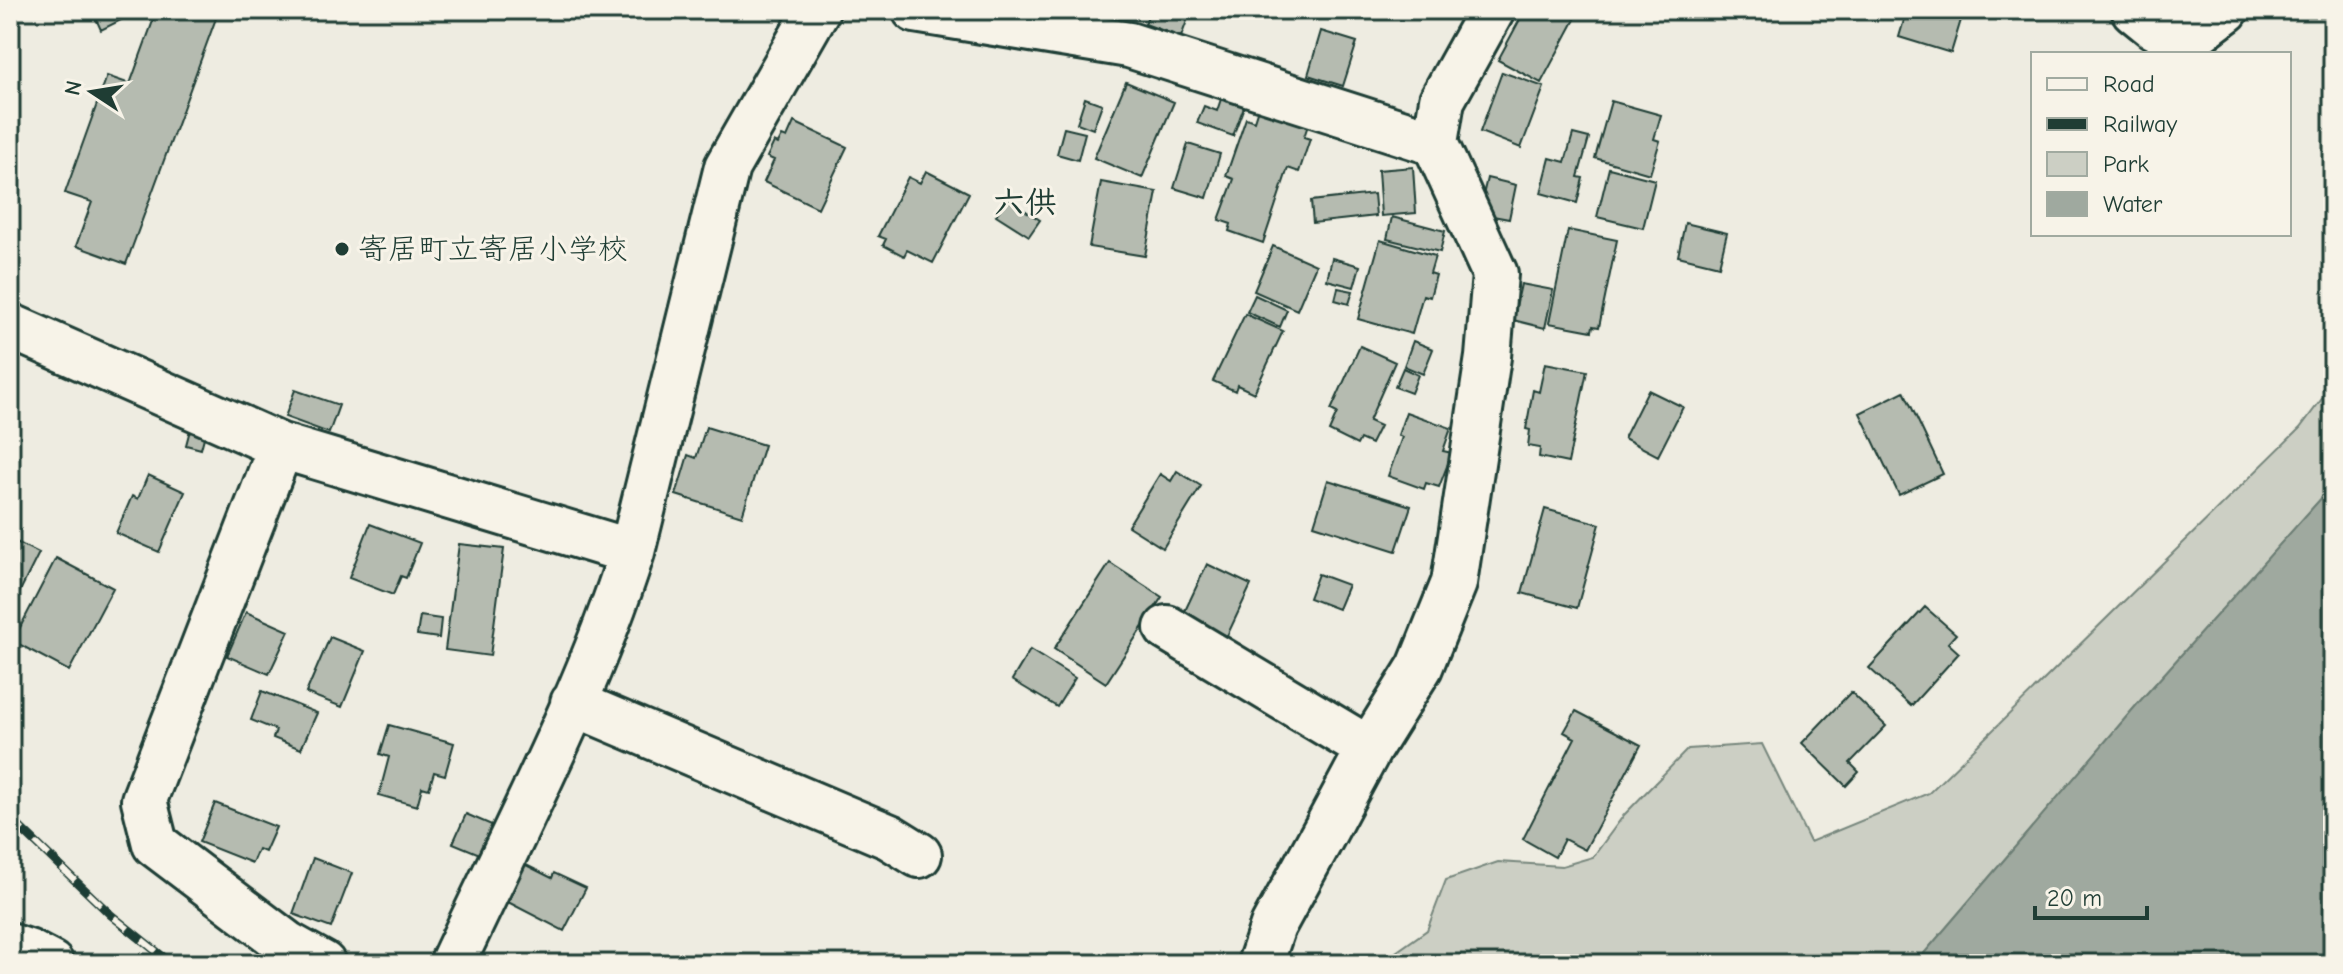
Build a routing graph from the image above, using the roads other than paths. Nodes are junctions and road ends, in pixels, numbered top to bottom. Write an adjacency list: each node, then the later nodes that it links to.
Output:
1 (817, 10): 9 (street)
2 (915, 10): 6 (street)
3 (1492, 10): 6 (street)
4 (2134, 10): 5 (street)
5 (2226, 10)
6 (1435, 143): 12 (street)
7 (10, 326): 8 (street)
8 (281, 446): 9 (street); 15 (street)
9 (632, 552): 11 (street)
10 (1167, 628): 12 (street)
11 (573, 703): 13 (street); 17 (street)
12 (1369, 749): 18 (street)
13 (919, 855)
14 (10, 946): 16 (street)
15 (289, 959)
16 (51, 964)
17 (452, 964)
18 (1260, 964)

